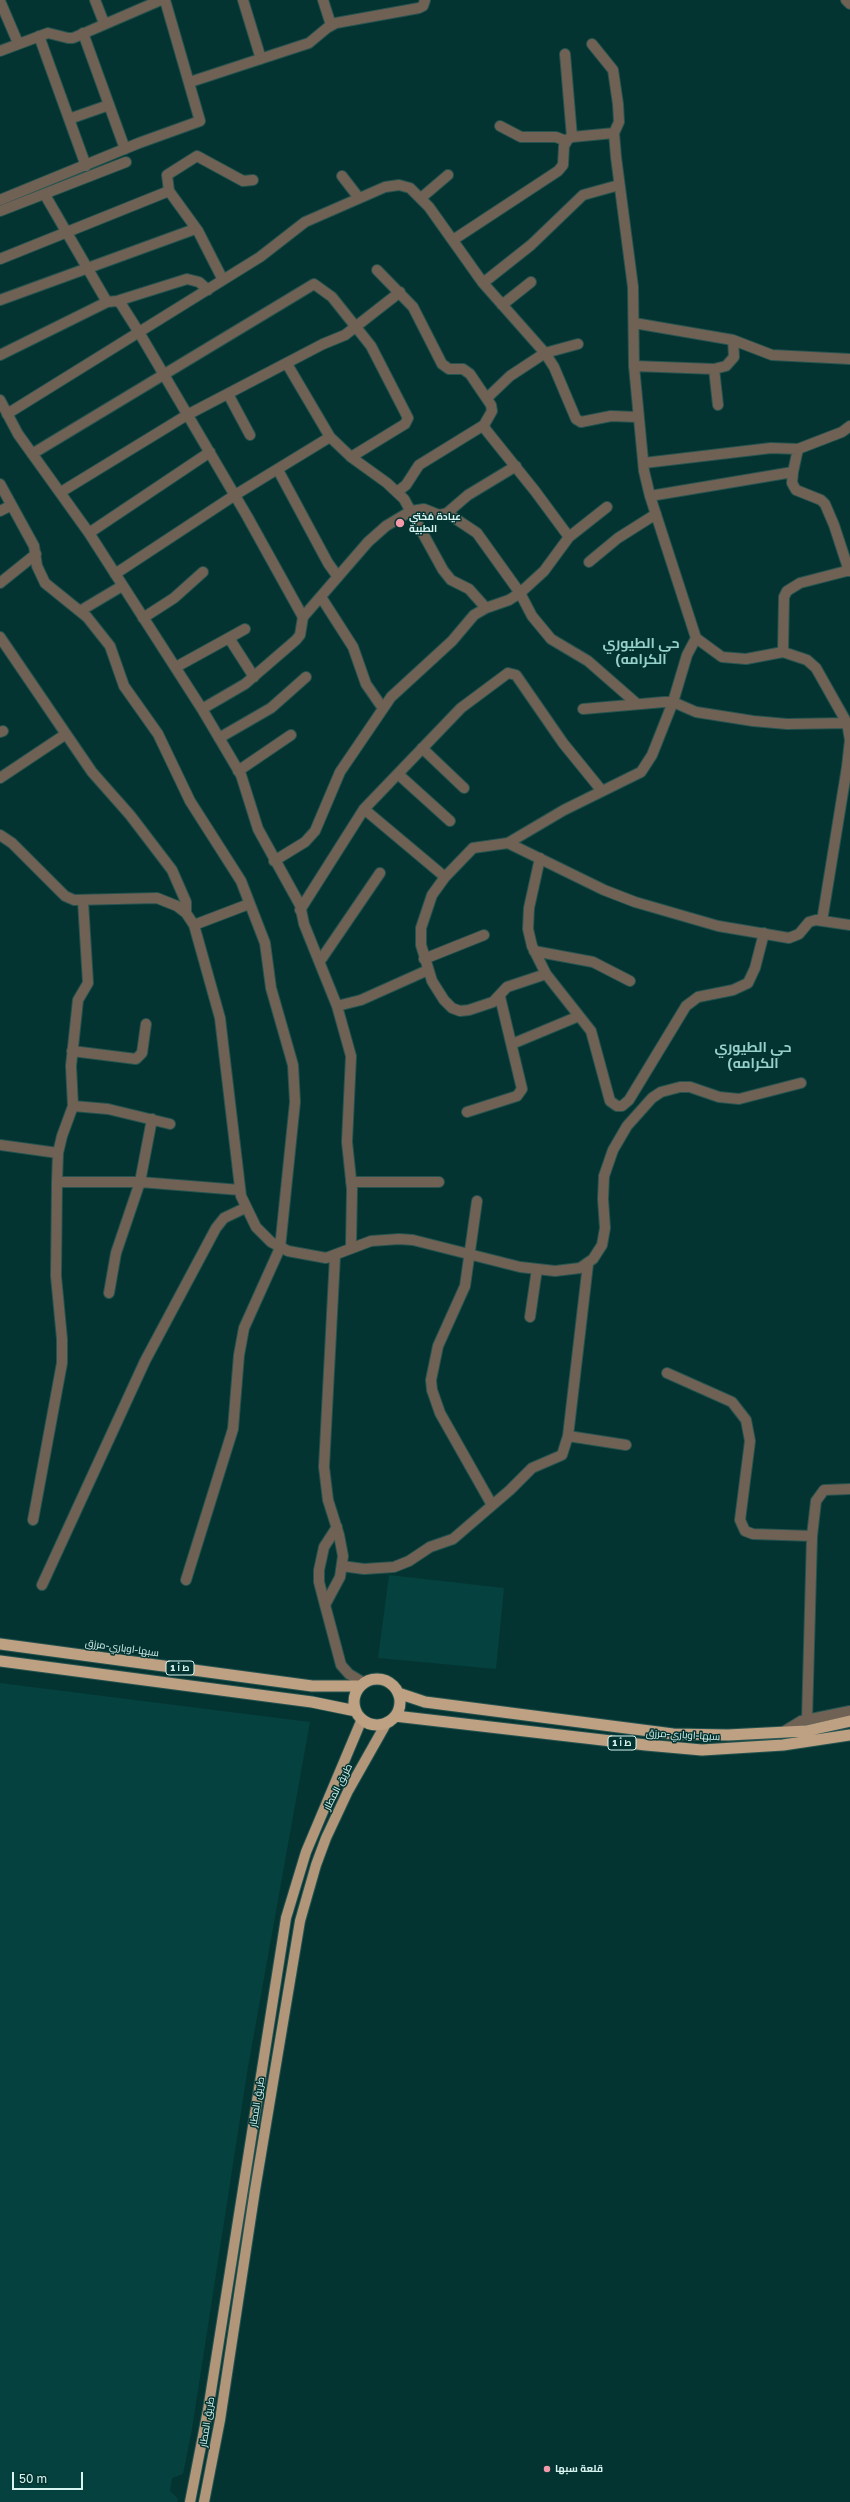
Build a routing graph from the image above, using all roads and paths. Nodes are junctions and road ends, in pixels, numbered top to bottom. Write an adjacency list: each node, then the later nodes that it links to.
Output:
1 (95, 0): 10 (street)
2 (161, 0): 10 (street)
3 (165, 0): 19 (street)
4 (243, 0): 18 (street)
5 (324, 0): 11 (street)
6 (426, 0): 11 (street)
7 (846, 0): 9 (street)
8 (0, 1): 14 (street)
9 (850, 4)
10 (104, 23): 12 (street)
11 (331, 25): 18 (street)
12 (83, 34): 13 (street); 20 (street)
13 (39, 36): 14 (street); 21 (street)
14 (18, 43): 16 (street)
15 (592, 44): 23 (street)
16 (0, 51)
17 (565, 54): 24 (street)
18 (261, 59): 19 (street)
19 (190, 82): 25 (street)
20 (109, 105): 21 (street); 25 (street)
21 (69, 119): 27 (street)
22 (500, 126): 24 (street)
23 (614, 133): 24 (street); 31 (street)
24 (569, 139): 40 (street)
25 (125, 149): 27 (street)
26 (126, 162): 33 (street)
27 (86, 166): 36 (street)
28 (448, 175): 35 (street)
29 (342, 176): 34 (street)
30 (254, 180): 32 (street)
31 (619, 185): 46 (street); 52 (street)
32 (169, 191): 38 (street); 39 (street)
33 (45, 195): 37 (street); 39 (street)
34 (359, 198): 35 (street); 44 (street)
35 (420, 198): 40 (street)
36 (0, 200)
37 (0, 211)
38 (195, 229): 42 (street); 44 (street)
39 (67, 232): 41 (street); 42 (street)
40 (453, 240): 46 (street)
41 (0, 259)
42 (87, 269): 49 (street); 50 (street)
43 (377, 270): 48 (street)
44 (223, 280): 47 (street)
45 (531, 282): 51 (street)
46 (483, 283): 51 (street)
47 (208, 290): 50 (street); 54 (street)
48 (400, 292): 53 (street); 65 (street)
49 (0, 300)
50 (112, 302): 54 (street); 58 (street)
51 (502, 305): 57 (street)
52 (634, 323): 55 (street); 61 (street)
53 (357, 328): 60 (street); 63 (street); 78 (street)
54 (140, 334): 63 (street); 68 (street)
55 (733, 340): 59 (street); 62 (street)
56 (578, 344): 57 (street)
57 (545, 353): 65 (street); 70 (street)
58 (0, 355)
59 (850, 359)
60 (287, 364): 64 (street); 74 (street)
61 (634, 366): 62 (street); 70 (street)
62 (714, 369): 67 (street)
63 (164, 375): 69 (street); 77 (street)
64 (228, 394): 69 (street); 73 (street)
65 (487, 398): 71 (street)
66 (0, 400): 68 (street)
67 (718, 405)
68 (7, 414): 77 (street)
69 (187, 415): 76 (street); 84 (street)
70 (637, 417): 79 (street)
71 (484, 425): 80 (street); 85 (street)
72 (850, 426): 75 (street)
73 (250, 435)
74 (330, 437): 78 (street); 81 (street)
75 (798, 449): 79 (street); 82 (street)
76 (210, 452): 86 (street); 94 (street)
77 (32, 454): 84 (street)
78 (351, 457): 85 (street)
79 (644, 463): 87 (street)
80 (516, 466): 92 (street); 95 (street)
81 (278, 470): 86 (street); 101 (street)
82 (793, 472): 87 (street); 98 (street)
83 (0, 484): 88 (street)
84 (61, 492): 94 (street)
85 (397, 492): 91 (street)
86 (235, 495): 100 (street); 108 (street)
87 (650, 496): 93 (street)
88 (10, 506): 90 (street); 96 (street)
89 (607, 507): 95 (street)
90 (0, 511)
91 (411, 511): 92 (street); 101 (street); 106 (street)
92 (446, 513): 104 (street)
93 (656, 514): 97 (street); 113 (street)
94 (90, 533): 100 (street)
95 (569, 537): 104 (street)
96 (36, 554): 102 (street); 107 (street)
97 (589, 562)
98 (849, 571): 115 (street)
99 (204, 572): 109 (street)
100 (115, 574): 103 (street)
101 (338, 577): 105 (street)
102 (0, 583)
103 (122, 586): 107 (street); 109 (street)
104 (520, 593): 106 (street); 120 (street)
105 (321, 597): 108 (street); 121 (street)
106 (486, 608): 121 (street)
107 (80, 612): 144 (street)
108 (303, 617): 117 (street)
109 (143, 618): 116 (street)
110 (245, 629): 112 (street)
111 (0, 637): 114 (street)
112 (229, 638): 116 (street); 117 (street)
113 (696, 638): 115 (street); 119 (street)
114 (3, 649): 125 (street)
115 (783, 652): 124 (street)
116 (176, 667): 122 (street)
117 (254, 677): 122 (street)
118 (306, 677): 127 (street)
119 (673, 702): 120 (street); 124 (street); 134 (street)
120 (636, 703): 123 (street)
121 (382, 708): 140 (street)
122 (202, 709): 127 (street)
123 (583, 709)
124 (847, 723): 128 (street)
125 (66, 734): 132 (street); 146 (street)
126 (291, 735): 130 (street)
127 (219, 738): 130 (street)
128 (850, 740): 147 (street)
129 (422, 748): 131 (street); 133 (street); 134 (street)
130 (238, 771): 140 (street)
131 (398, 774): 135 (street); 136 (street)
132 (0, 778)
133 (464, 788)
134 (602, 791): 138 (street)
135 (364, 809): 142 (street); 145 (street)
136 (450, 821)
137 (0, 835): 143 (street)
138 (508, 843): 139 (street); 142 (street)
139 (540, 858): 150 (street); 152 (street)
140 (274, 861): 145 (street)
141 (380, 873): 154 (street)
142 (445, 877): 153 (street)
143 (83, 901): 146 (street); 163 (street)
144 (250, 904): 148 (street); 179 (street)
145 (300, 910): 154 (street)
146 (186, 913): 148 (street)
147 (822, 921): 149 (street); 150 (street)
148 (194, 925): 175 (street)
149 (849, 926)
150 (764, 934): 160 (street)
151 (484, 935): 153 (street)
152 (534, 951): 156 (street); 157 (street)
153 (424, 959): 155 (street)
154 (320, 961): 159 (street)
155 (428, 970): 158 (street); 159 (street)
156 (546, 974): 158 (street); 160 (street)
157 (630, 981)
158 (500, 997): 162 (street)
159 (337, 1006): 173 (street)
160 (579, 1016): 162 (street)
161 (146, 1024): 163 (street)
162 (512, 1044): 166 (street)
163 (72, 1052): 165 (street)
164 (801, 1083): 182 (street)
165 (73, 1106): 167 (street); 170 (street)
166 (467, 1112)
167 (152, 1119): 168 (street); 172 (street)
168 (170, 1124)
169 (0, 1144): 170 (street)
170 (58, 1153): 171 (street)
171 (57, 1182): 172 (street); 191 (street)
172 (140, 1182): 175 (street); 184 (street)
173 (351, 1182): 174 (street); 178 (street)
174 (439, 1182)
175 (240, 1190): 177 (street)
176 (477, 1201): 180 (street)
177 (245, 1208): 179 (street); 196 (street)
178 (352, 1247): 180 (street); 181 (street)
179 (280, 1248): 181 (street); 195 (street)
180 (470, 1255): 183 (street); 190 (street)
181 (335, 1256): 192 (street)
182 (588, 1264): 183 (street); 187 (street)
183 (538, 1269): 185 (street)
184 (109, 1293)
185 (530, 1317)
186 (667, 1373): 193 (street)
187 (568, 1436): 188 (street); 190 (street)
188 (626, 1445)
189 (850, 1489): 193 (street)
190 (492, 1506): 194 (street)
191 (33, 1520)
192 (337, 1527): 194 (street); 197 (street)
193 (812, 1536): 205 (street)
194 (342, 1566): 197 (street)
195 (186, 1580)
196 (42, 1585)
197 (325, 1605): 200 (street)
198 (0, 1644): 200 (highway, سبها-اوباري-مرزق / ط أ 1)
199 (0, 1660): 203 (highway, ط أ 1)
200 (362, 1685): 201 (highway); 203 (highway)
201 (398, 1693): 204 (highway); 207 (highway, سبها-اوباري-مرزق / ط أ 1)
202 (850, 1711): 205 (street)
203 (359, 1715): 204 (highway); 209 (main road, طريق المطار)
204 (391, 1719): 208 (highway, سبها-اوباري-مرزق / ط أ 1); 210 (main road, طريق المطار)
205 (807, 1720): 207 (street)
206 (850, 1721): 207 (highway, سبها-اوباري-مرزق / ط أ 1)
207 (783, 1732)
208 (850, 1735)
209 (190, 2502)
210 (204, 2502)

